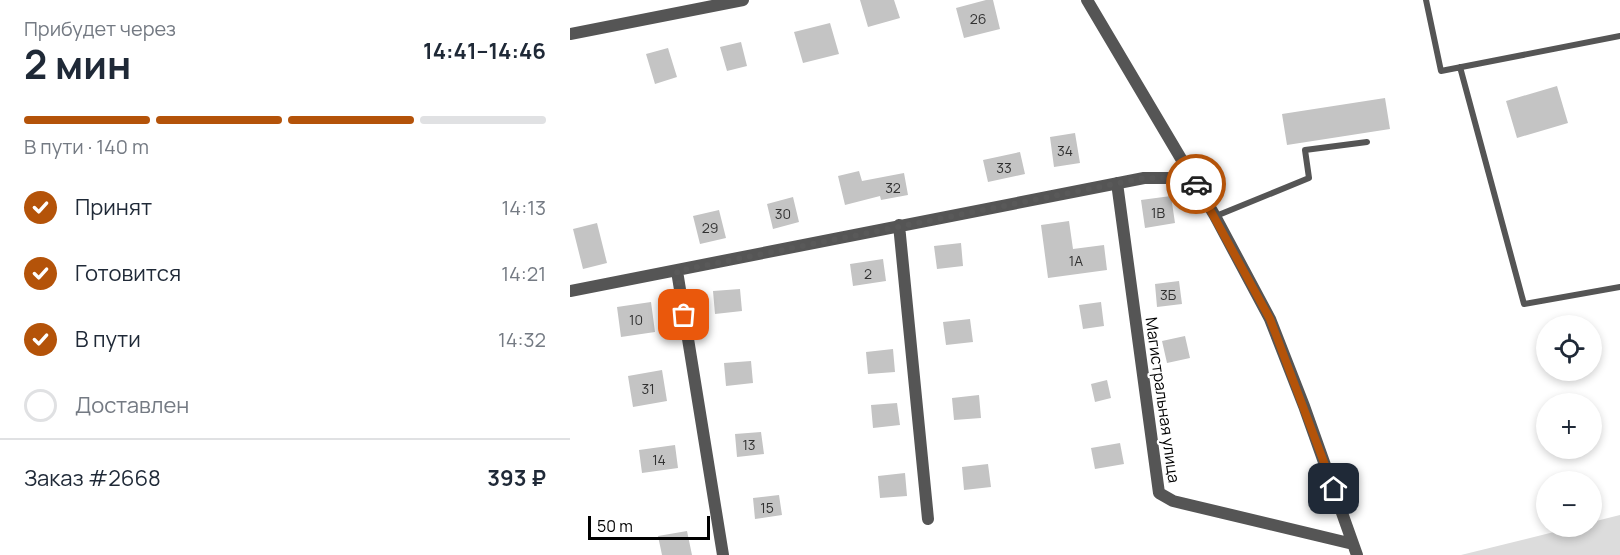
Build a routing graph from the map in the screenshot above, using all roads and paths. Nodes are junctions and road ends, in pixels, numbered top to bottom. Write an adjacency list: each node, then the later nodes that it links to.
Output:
1 (743, 0): 4 (street)
2 (1087, 0): 8 (street)
3 (1426, 0): 6 (lane)
4 (570, 34)
5 (1620, 36): 6 (lane)
6 (1460, 67): 13 (lane)
7 (1367, 142): 10 (lane)
8 (1192, 178): 9 (street); 10 (street)
9 (1117, 183): 11 (street); 16 (street, Магистральная улица)
10 (1215, 216): 16 (street)
11 (898, 225): 12 (street); 15 (street)
12 (677, 271): 14 (street); 17 (street)
13 (1620, 287)
14 (570, 291)
15 (928, 519)
16 (1355, 549)
17 (723, 555)

